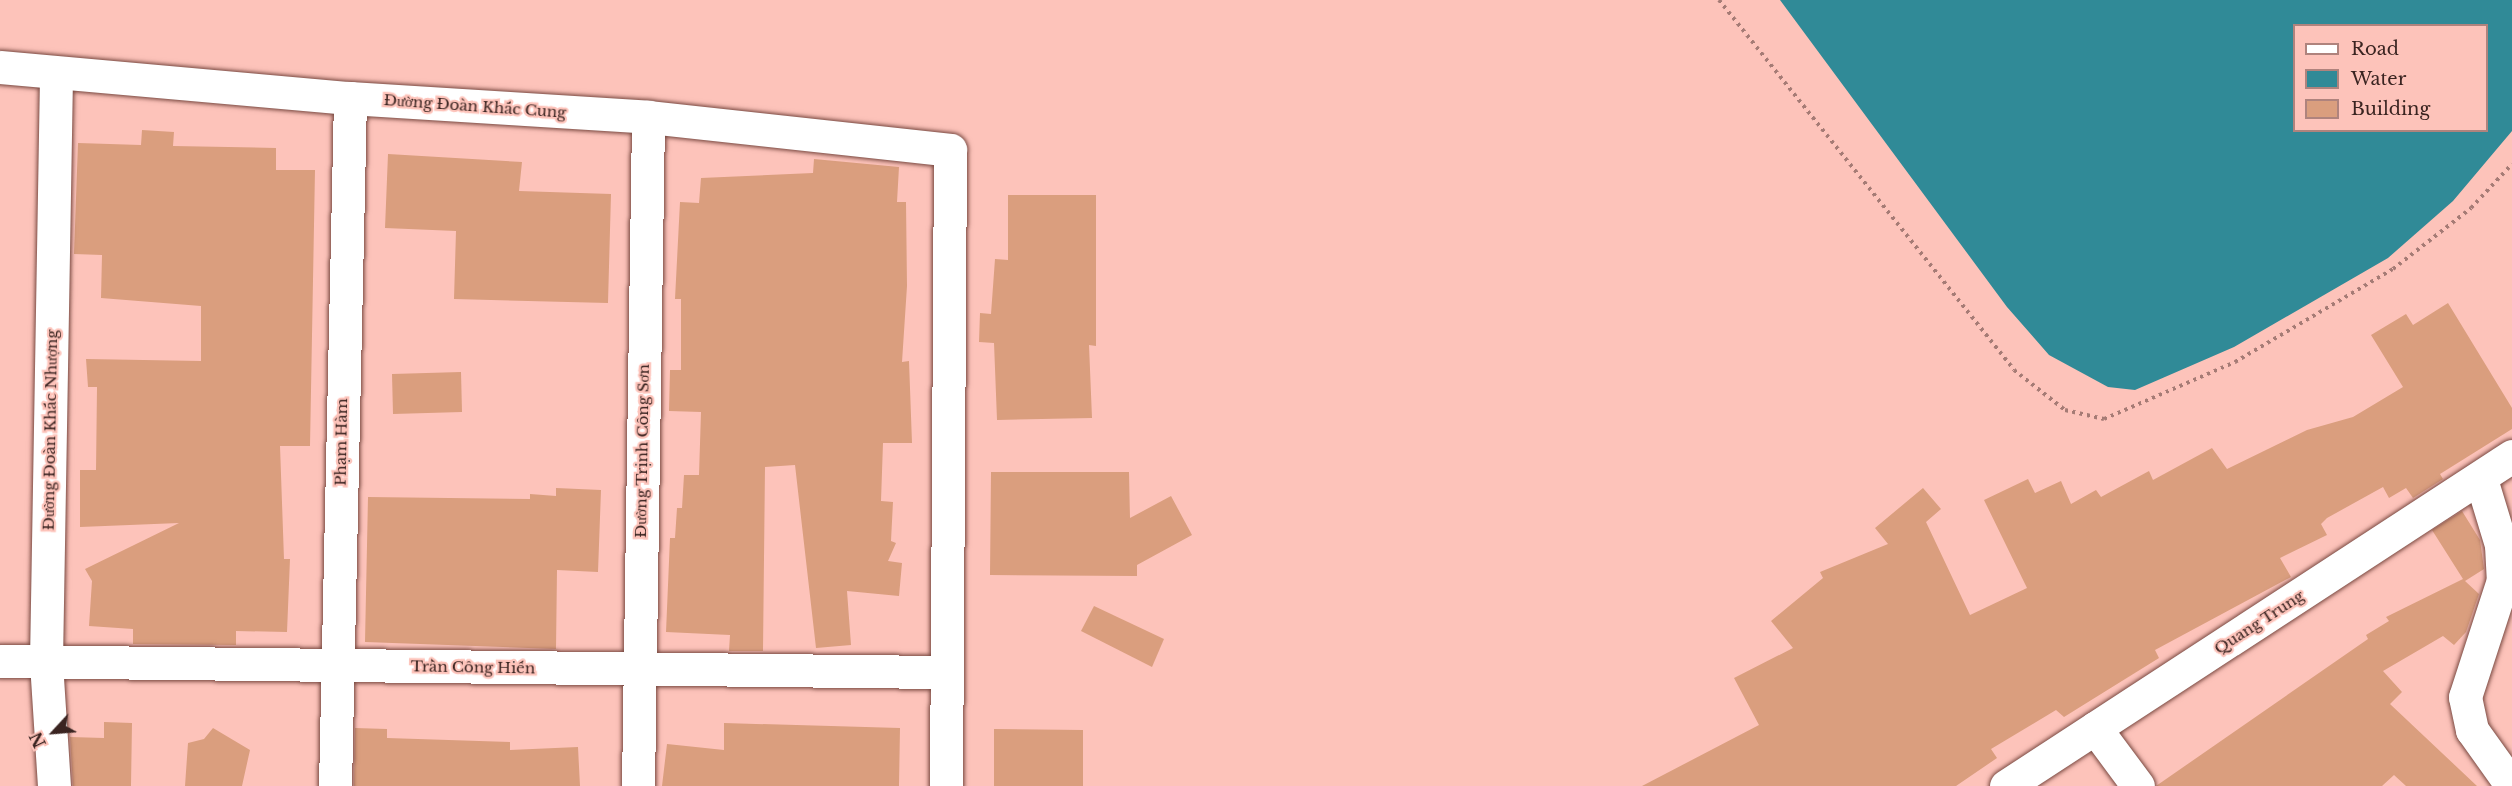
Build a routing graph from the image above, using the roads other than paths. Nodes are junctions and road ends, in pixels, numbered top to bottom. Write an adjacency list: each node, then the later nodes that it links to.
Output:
1 (0, 67): 2 (street, Đường Đoàn Khắc Cung)
2 (56, 74): 3 (street, Đường Đoàn Khắc Cung); 8 (street, Đường Đoàn Khắc Nhượng)
3 (350, 98): 4 (street, Đường Đoàn Khắc Cung); 9 (street, Phạm Hàm)
4 (648, 117): 10 (street, Đường Trịnh Công Sơn); 11 (street, Đường Đoàn Khắc Cung)
5 (2512, 456): 6 (street, Quang Trung)
6 (2481, 479): 12 (street, Quang Trung); 19 (street)
7 (0, 661): 8 (street, Trần Công Hiến)
8 (46, 661): 9 (street, Trần Công Hiến); 13 (street, Đường Đoàn Khắc Nhượng)
9 (335, 665): 10 (street, Trần Công Hiến); 14 (street, Phạm Hàm)
10 (638, 669): 11 (street, Trần Công Hiến); 15 (street, Đường Trịnh Công Sơn)
11 (945, 672): 16 (street)
12 (2095, 728): 17 (street, Quang Trung); 18 (street)
13 (54, 786)
14 (335, 786)
15 (638, 786)
16 (946, 786)
17 (2006, 786)
18 (2138, 786)
19 (2512, 786)

